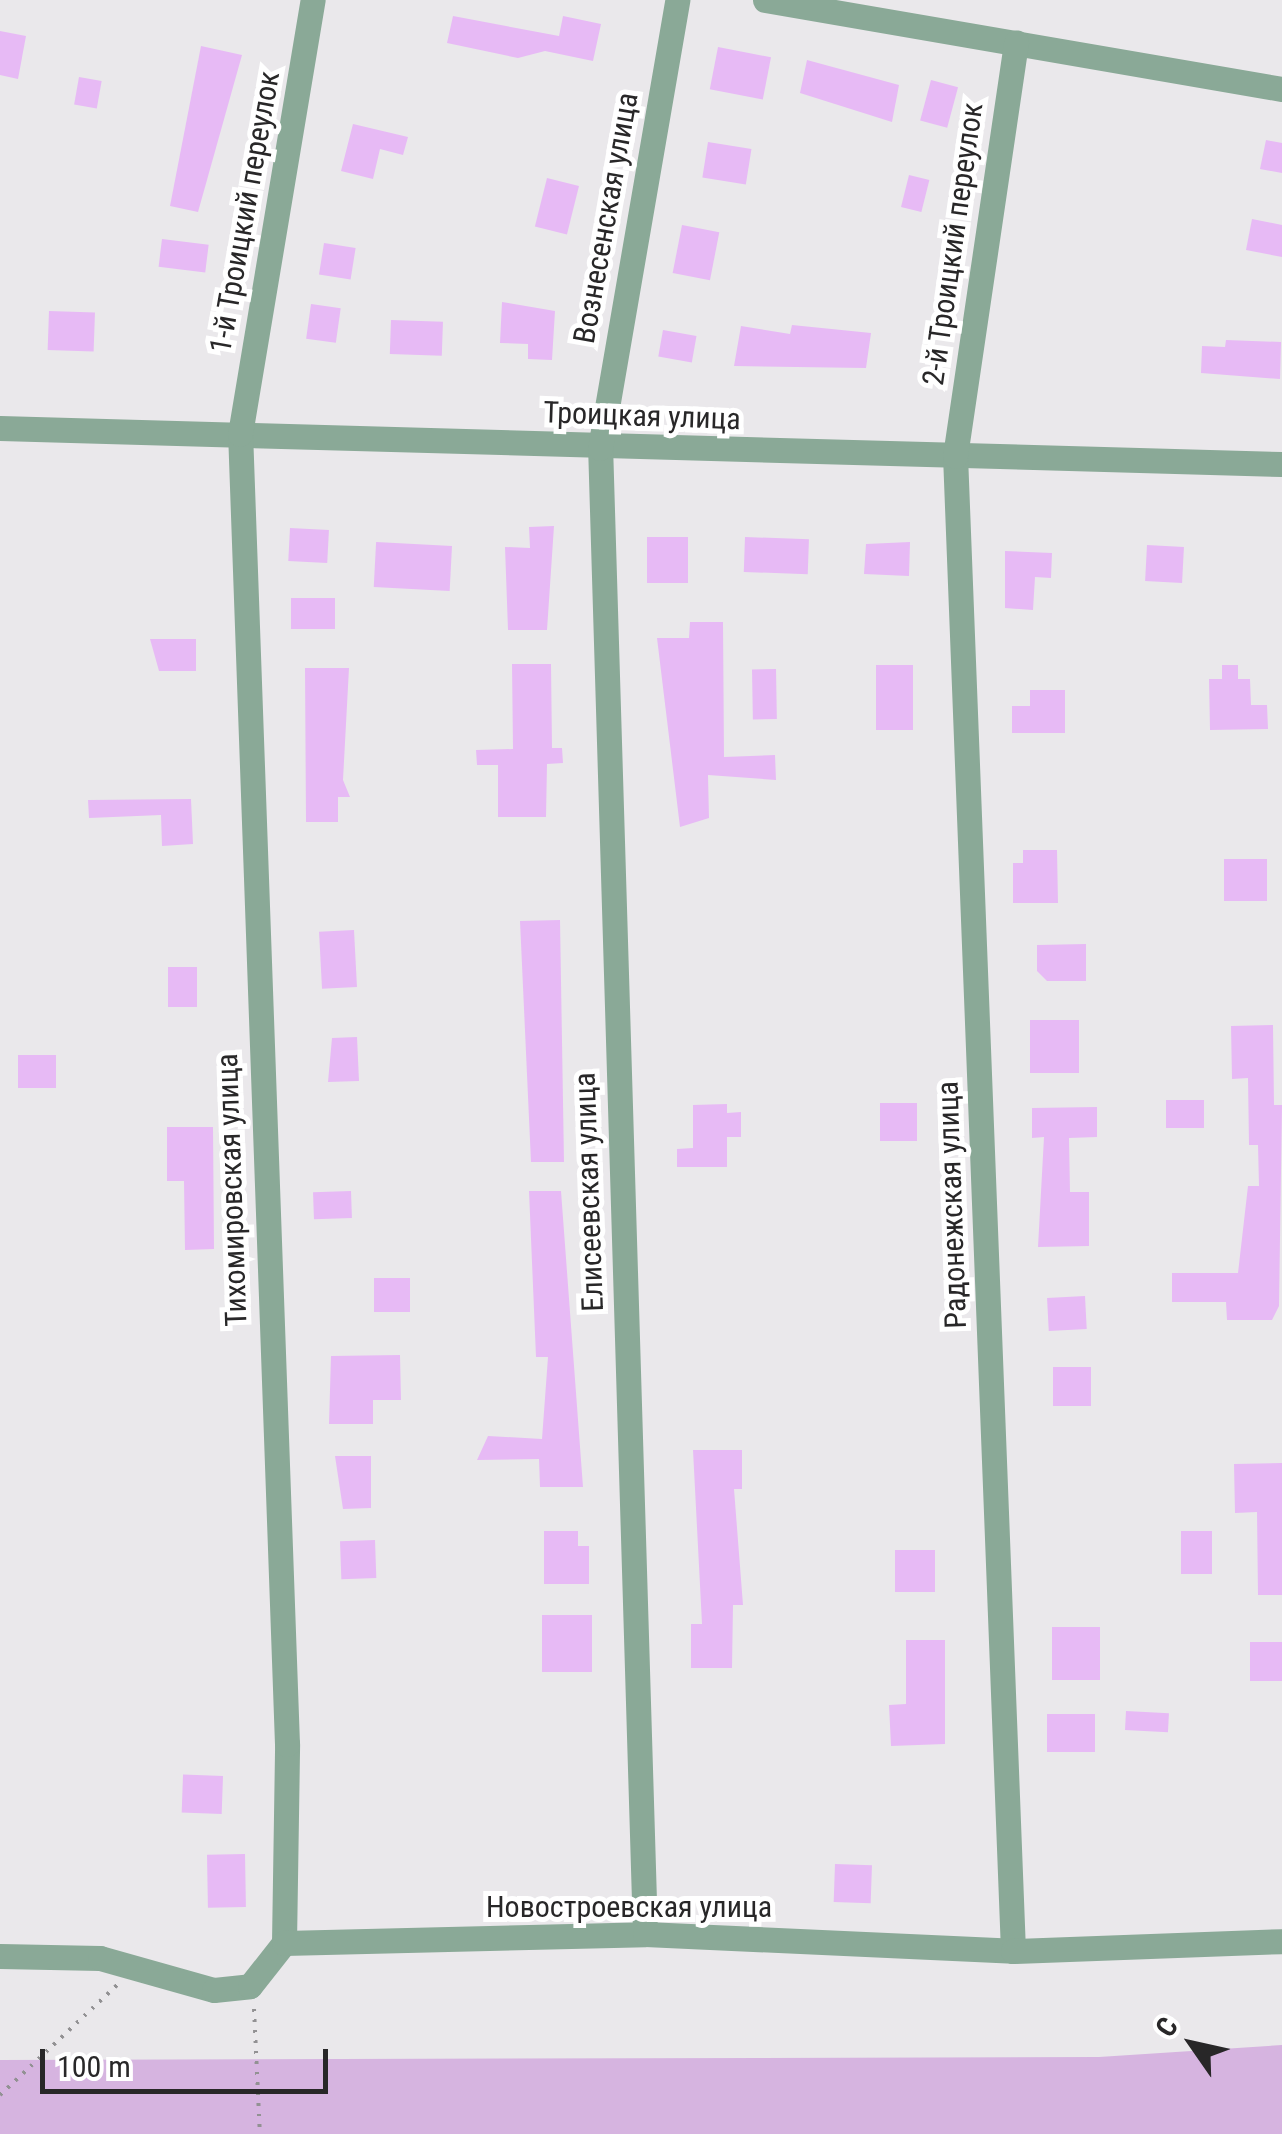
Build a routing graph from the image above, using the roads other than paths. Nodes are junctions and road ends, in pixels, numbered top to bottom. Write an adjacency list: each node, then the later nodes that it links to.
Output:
1 (314, 0): 7 (street, 1-й Троицкий переулок)
2 (677, 0): 8 (street, Вознесенская улица)
3 (766, 0): 4 (street)
4 (1016, 42): 5 (street); 9 (street, 2-й Троицкий переулок)
5 (1282, 89)
6 (0, 428): 7 (street, Троицкая улица)
7 (240, 434): 8 (street, Троицкая улица); 13 (street, Тихомировская улица)
8 (600, 448): 9 (street, Троицкая улица); 11 (street, Елисеевская улица)
9 (955, 456): 10 (street, Троицкая улица); 14 (street, Радонежская улица)
10 (1282, 464)
11 (645, 1934): 13 (street, Новостроевская улица); 14 (street, Новостроевская улица)
12 (1282, 1941): 14 (street, Новостроевская улица)
13 (284, 1944): 15 (street)
14 (1014, 1951)
15 (0, 1956)

